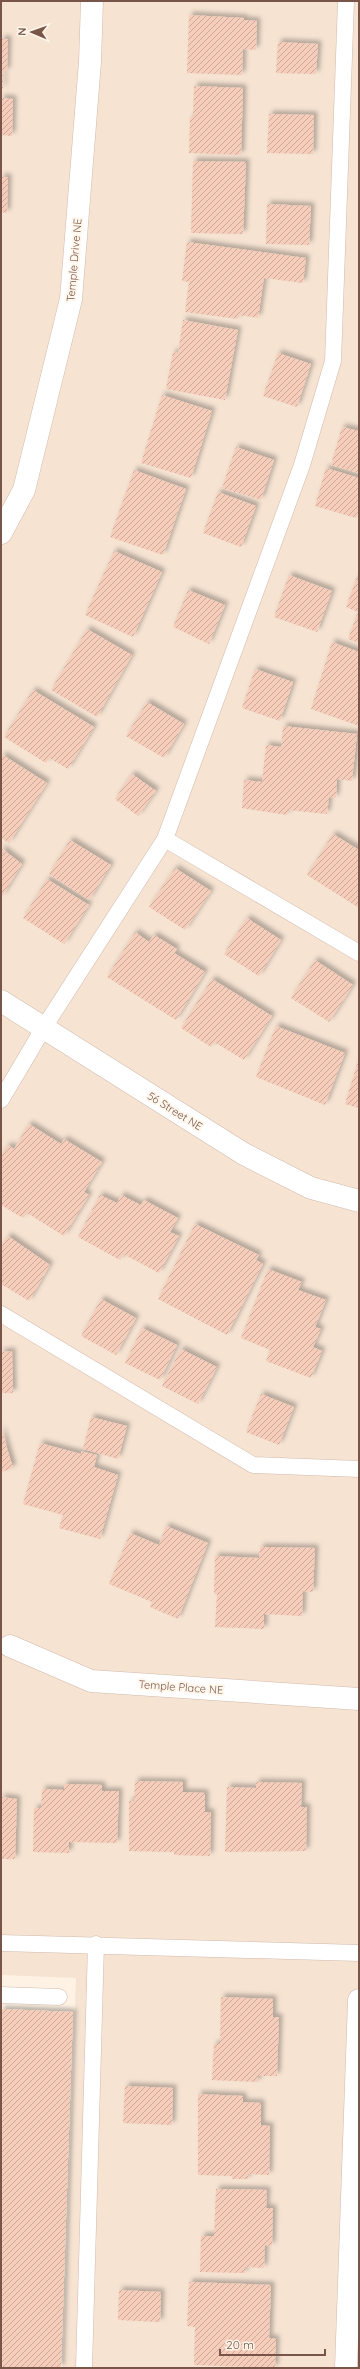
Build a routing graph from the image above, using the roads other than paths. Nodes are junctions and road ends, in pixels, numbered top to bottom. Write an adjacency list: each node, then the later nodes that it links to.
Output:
1 (92, 1): 3 (street, Temple Drive NE)
2 (346, 1): 4 (lane)
3 (1, 533)
4 (165, 839): 5 (lane); 7 (lane)
5 (359, 953)
6 (1, 1002): 7 (street, 56 Street NE)
7 (43, 1029): 8 (lane); 9 (street, 56 Street NE)
8 (1, 1100)
9 (359, 1200)
10 (1, 1314): 11 (lane)
11 (359, 1469)
12 (10, 1646): 13 (street, Temple Place NE)
13 (359, 1699)
14 (1, 1943): 15 (lane)
15 (96, 1944): 16 (lane); 20 (lane)
16 (359, 1953)
17 (1, 1995): 18 (lane)
18 (59, 1996)
19 (359, 2000): 21 (street)
20 (84, 2368)
21 (346, 2368)

